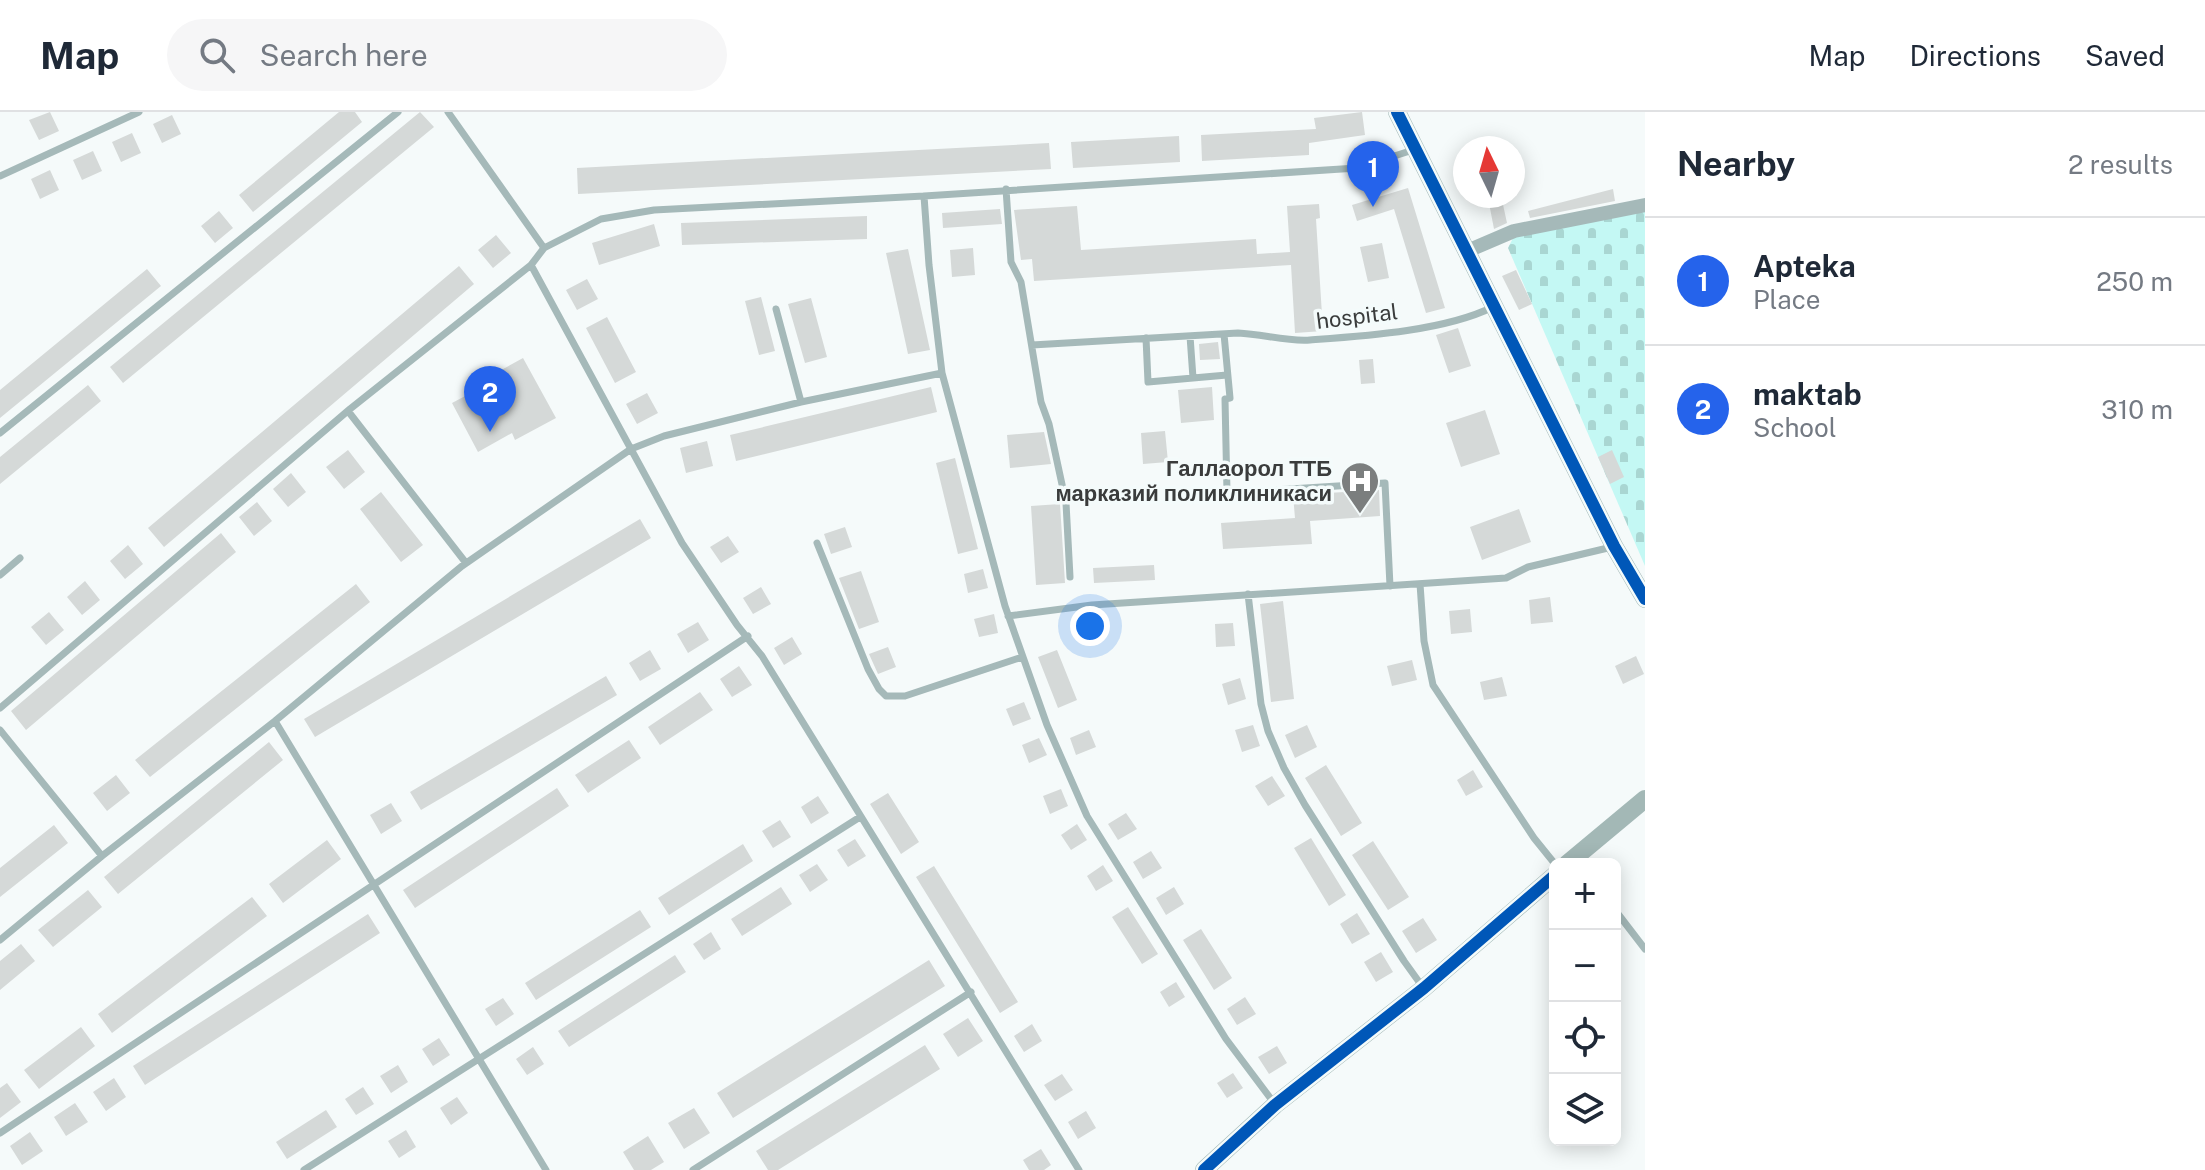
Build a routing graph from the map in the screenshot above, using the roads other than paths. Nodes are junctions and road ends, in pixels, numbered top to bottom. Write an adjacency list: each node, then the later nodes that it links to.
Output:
1 (139, 112): 6 (lane)
2 (398, 112): 24 (lane)
3 (448, 112): 10 (lane)
4 (1397, 112): 5 (street)
5 (1413, 150): 7 (lane); 11 (street)
6 (0, 176)
7 (1006, 189): 8 (lane); 18 (lane)
8 (924, 196): 10 (lane); 19 (lane)
9 (1645, 205): 11 (street)
10 (544, 248): 12 (lane)
11 (1465, 252): 13 (street)
12 (531, 265): 23 (lane); 25 (lane)
13 (1493, 307): 15 (lane, hospital); 27 (street)
14 (776, 309): 22 (lane)
15 (1224, 334): 16 (lane, hospital); 20 (lane)
16 (1190, 336): 17 (lane, hospital); 21 (lane)
17 (1146, 338): 18 (lane, hospital); 21 (lane)
18 (1032, 345): 31 (lane)
19 (942, 373): 22 (lane); 36 (lane)
20 (1227, 375): 21 (lane); 33 (lane)
21 (1193, 378)
22 (801, 402): 25 (lane)
23 (348, 411): 29 (lane); 39 (lane)
24 (0, 433)
25 (631, 449): 29 (lane); 37 (lane)
26 (817, 543): 38 (lane)
27 (1614, 546): 32 (lane); 35 (street)
28 (20, 558): 30 (lane)
29 (466, 563): 40 (lane)
30 (0, 575)
31 (1070, 577)
32 (1420, 584): 33 (lane); 45 (lane)
33 (1390, 586): 34 (lane)
34 (1248, 594): 36 (lane); 52 (lane)
35 (1645, 599)
36 (1008, 616): 38 (lane)
37 (748, 636): 43 (lane); 48 (lane)
38 (1022, 657): 55 (lane)
39 (0, 708)
40 (275, 721): 44 (lane); 48 (lane)
41 (0, 730): 44 (lane)
42 (1645, 799): 46 (street)
43 (860, 817): 53 (lane); 54 (lane)
44 (102, 856): 50 (lane)
45 (1550, 858)
46 (1579, 858)
47 (1549, 880): 52 (street)
48 (373, 883): 54 (lane); 56 (lane)
49 (1621, 918): 51 (lane)
50 (0, 940)
51 (1645, 949)
52 (1424, 988): 55 (street)
53 (971, 992): 57 (lane); 60 (lane)
54 (481, 1059): 58 (lane); 59 (lane)
55 (1275, 1105): 61 (street)
56 (0, 1133)
57 (1076, 1169)
58 (304, 1170)
59 (546, 1170)
60 (693, 1170)
61 (1204, 1170)

